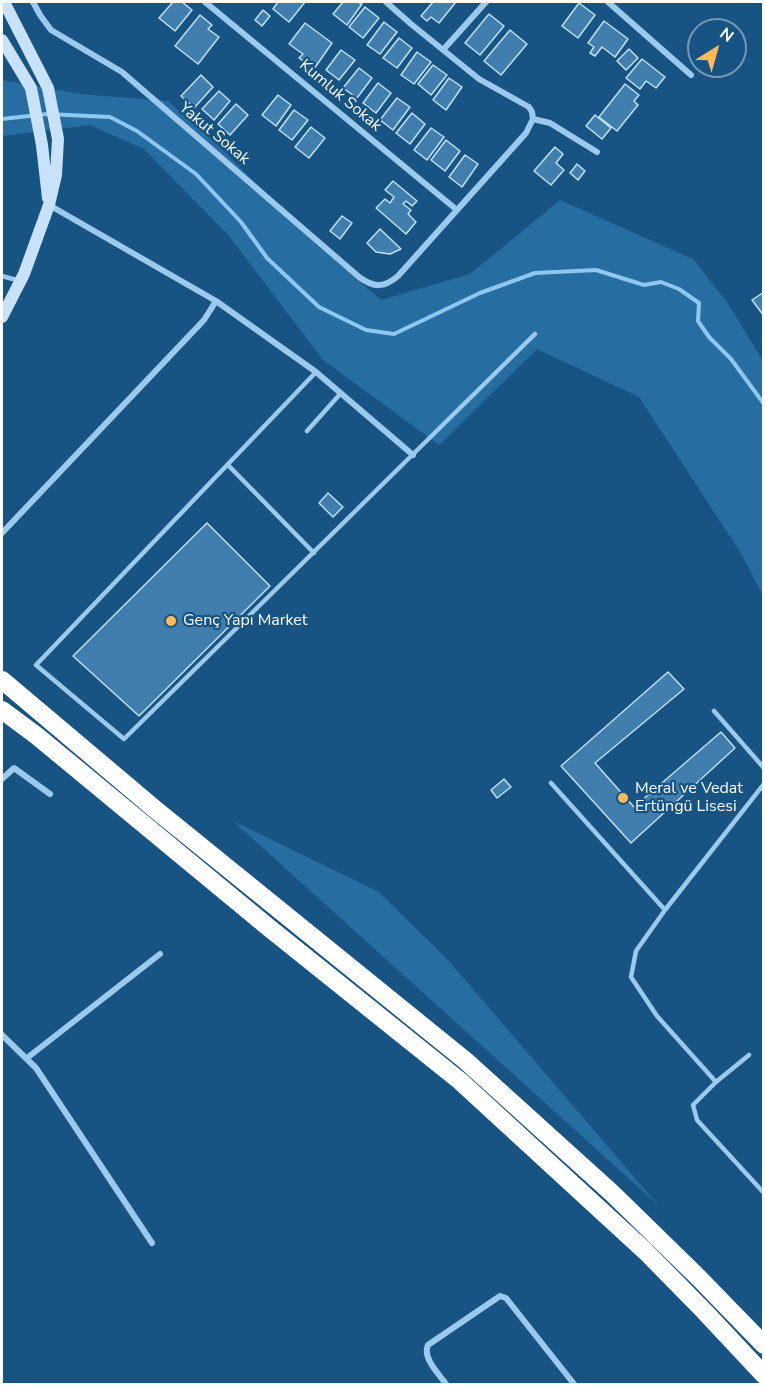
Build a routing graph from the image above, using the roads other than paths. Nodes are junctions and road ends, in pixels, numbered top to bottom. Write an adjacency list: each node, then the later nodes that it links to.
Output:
1 (4, 2): 12 (street)
2 (33, 2): 13 (street, Yakut Sokak)
3 (206, 2): 13 (street, Kumluk Sokak)
4 (386, 2): 8 (street)
5 (486, 2): 8 (street)
6 (608, 2): 9 (street)
7 (2, 40): 12 (street)
8 (443, 50): 10 (street)
9 (687, 71)
10 (533, 119): 11 (street); 13 (street)
11 (597, 152)
12 (49, 205): 15 (street); 16 (street)
13 (457, 210)
14 (2, 276): 15 (lane)
15 (20, 281): 17 (street)
16 (216, 301): 19 (street); 24 (street)
17 (2, 317)
18 (535, 334): 22 (lane)
19 (316, 372): 20 (street); 23 (lane)
20 (340, 393): 21 (lane); 22 (street)
21 (307, 431)
22 (413, 455): 25 (lane)
23 (228, 465): 25 (lane); 25 (lane)
24 (2, 533)
25 (314, 553)
26 (2, 680): 42 (highway)
27 (2, 710): 43 (highway)
28 (714, 711): 29 (lane)
29 (764, 768)
30 (2, 779): 33 (street)
31 (551, 783): 34 (lane)
32 (764, 784): 34 (lane)
33 (50, 794)
34 (665, 910): 39 (lane)
35 (160, 954): 38 (street)
36 (2, 1035): 38 (street)
37 (749, 1055): 39 (lane)
38 (27, 1058): 41 (street)
39 (716, 1082): 40 (lane)
40 (764, 1193)
41 (152, 1243)
42 (764, 1345)
43 (764, 1375)
44 (446, 1384): 45 (street)
45 (574, 1384)

